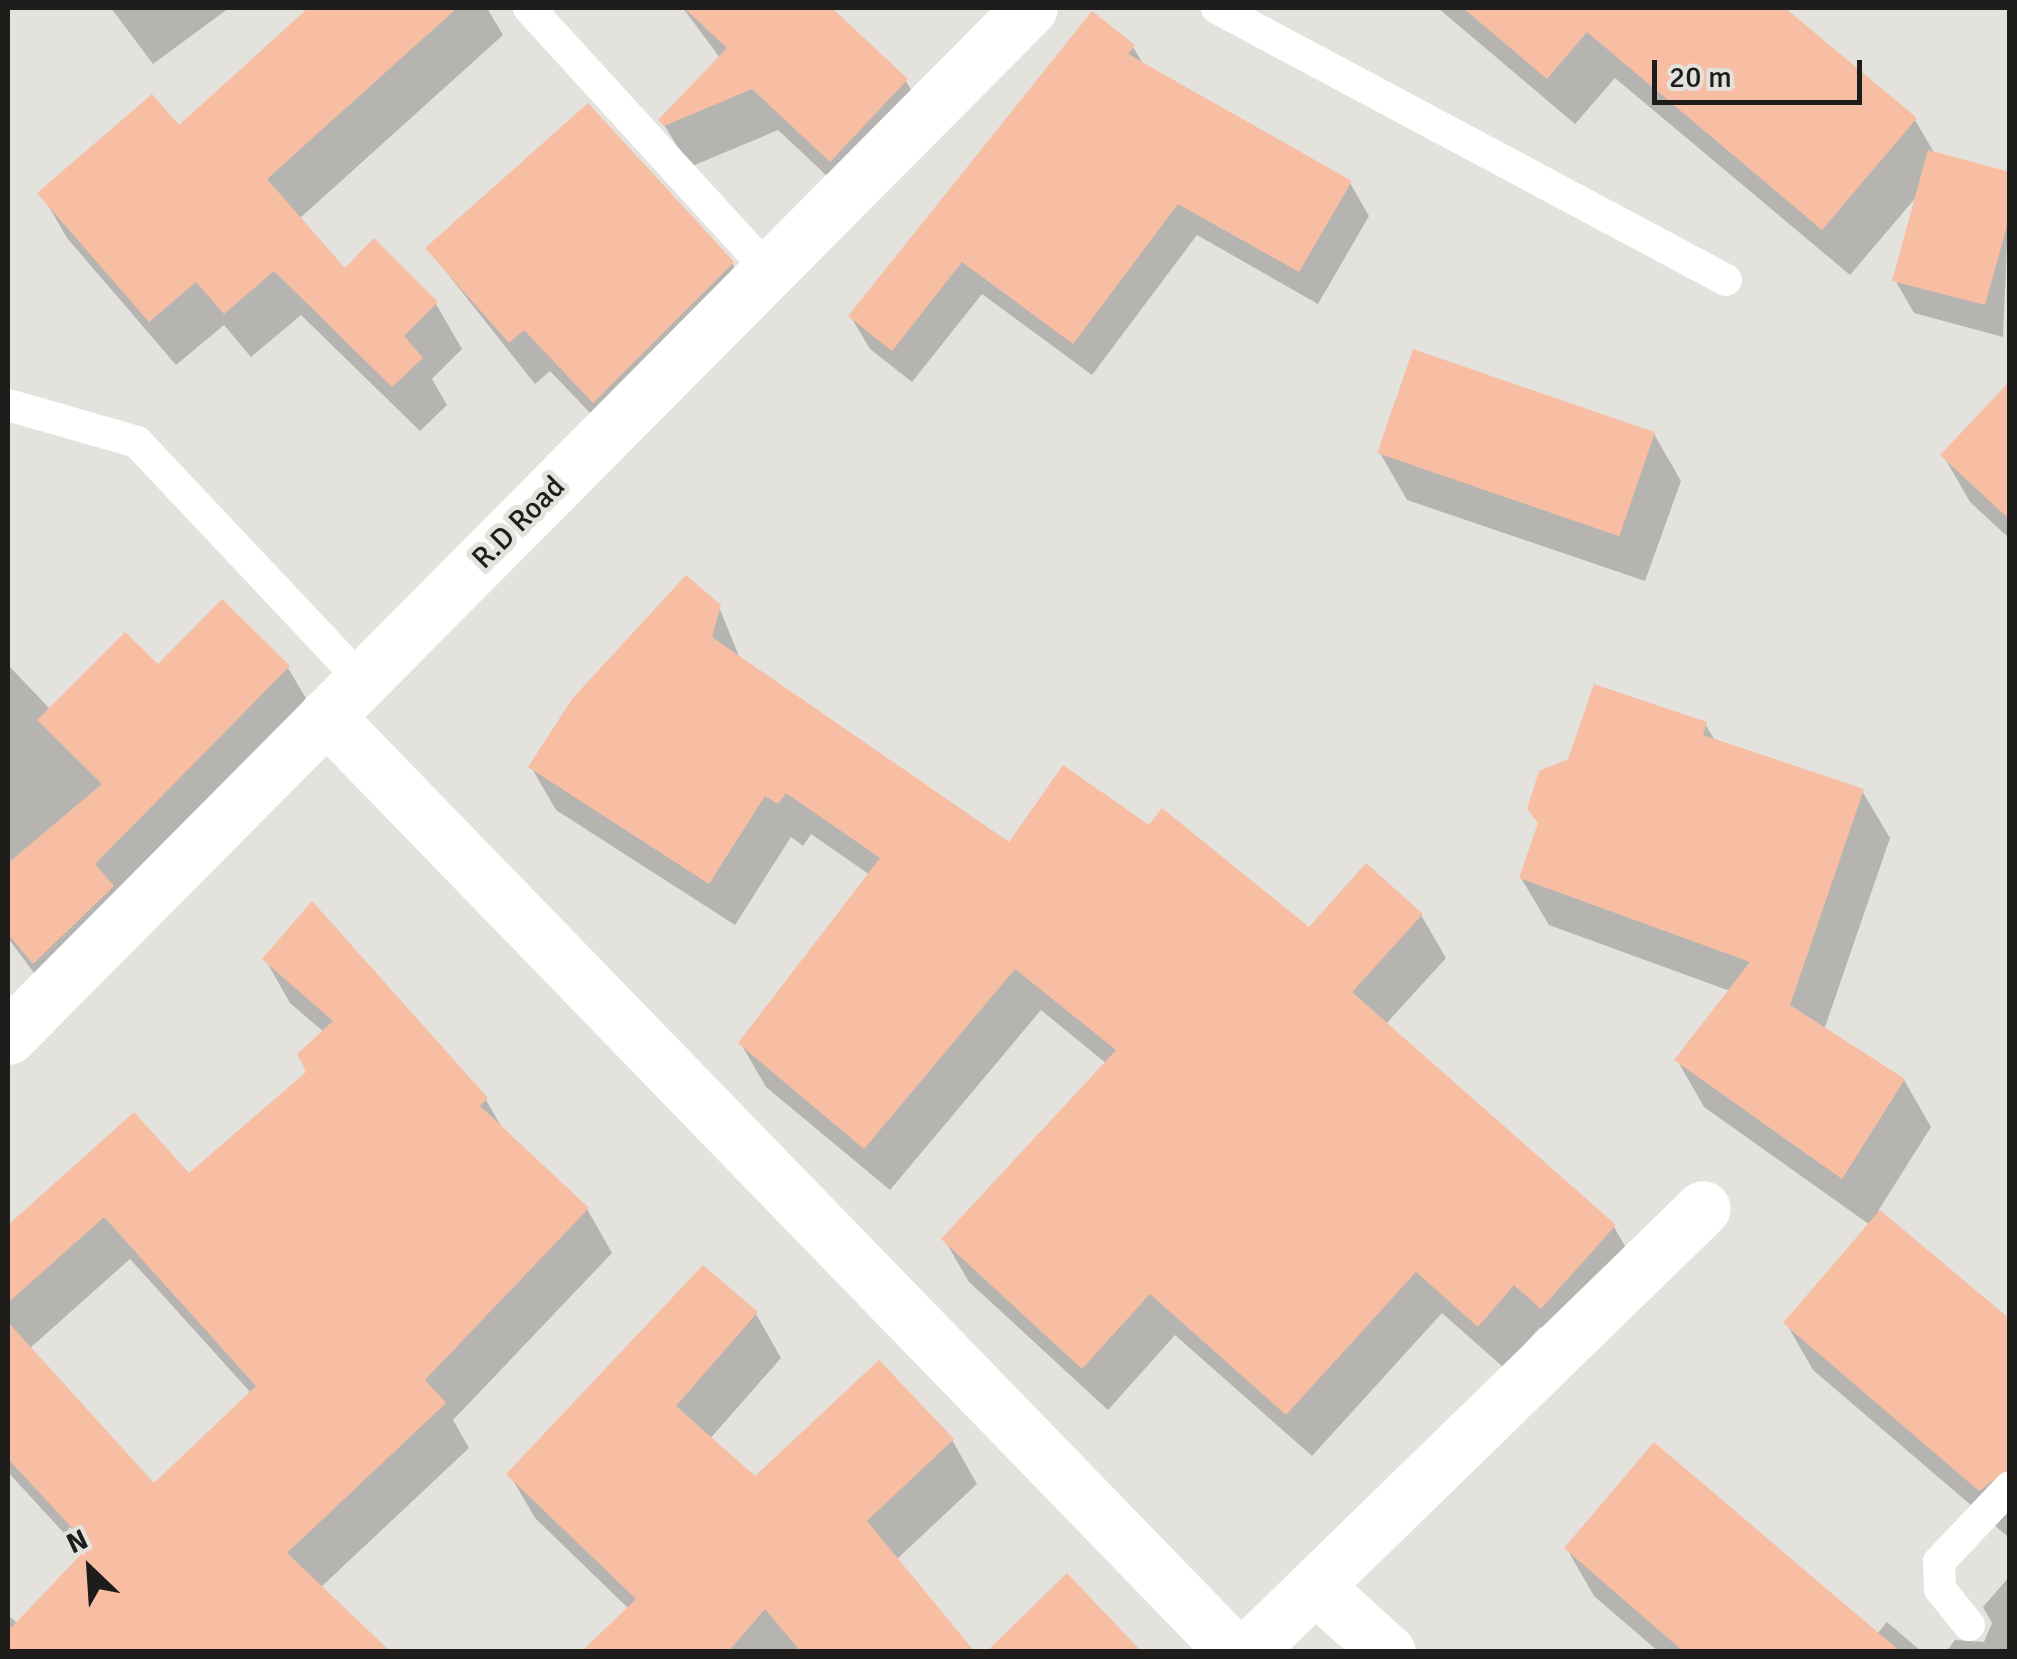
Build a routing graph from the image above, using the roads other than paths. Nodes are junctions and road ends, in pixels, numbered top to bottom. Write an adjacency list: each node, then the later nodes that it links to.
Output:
1 (529, 8): 4 (lane)
2 (1216, 8): 5 (lane)
3 (1020, 12): 4 (street, R.D Road)
4 (769, 271): 7 (street, R.D Road)
5 (1726, 280)
6 (8, 405): 7 (lane)
7 (344, 699): 8 (street, R.D Road); 13 (street)
8 (8, 1037)
9 (1703, 1208): 11 (street)
10 (2010, 1487): 12 (lane)
11 (1316, 1587): 14 (street); 15 (street)
12 (1968, 1625)
13 (1234, 1652)
14 (1248, 1652)
15 (1388, 1652)

